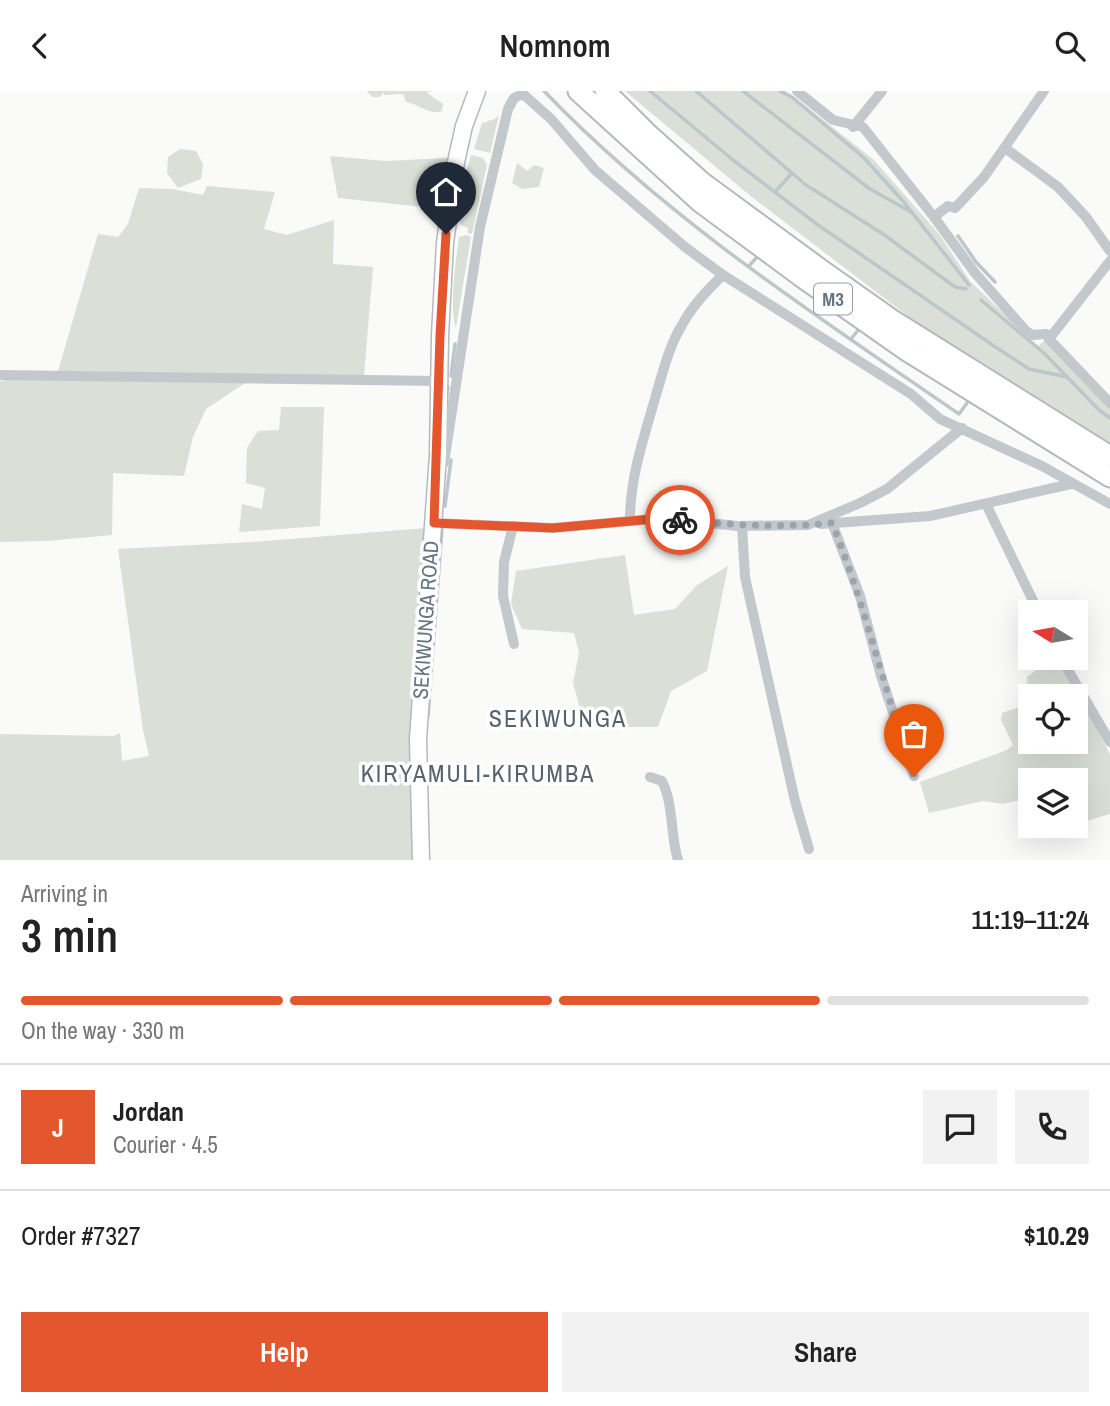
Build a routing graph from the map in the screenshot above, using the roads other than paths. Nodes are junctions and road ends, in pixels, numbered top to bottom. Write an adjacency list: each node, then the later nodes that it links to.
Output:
1 (477, 91): 16 (main road, SEKIWUNGA ROAD)
2 (578, 91): 20 (highway, M3)
3 (605, 91): 19 (highway, M3)
4 (797, 91): 8 (street)
5 (882, 91): 8 (street)
6 (1044, 91): 9 (street)
7 (512, 94): 13 (street); 25 (street)
8 (853, 127): 10 (street)
9 (1005, 148): 10 (street); 11 (street)
10 (934, 218): 14 (street)
11 (1110, 251)
12 (1110, 261): 14 (street)
13 (723, 275): 18 (street); 24 (street)
14 (1049, 339): 17 (street)
15 (0, 375): 16 (street)
16 (440, 381): 25 (main road, SEKIWUNGA ROAD)
17 (1110, 403)
18 (962, 428): 21 (street); 27 (street)
19 (1110, 456)
20 (1110, 477)
21 (1071, 484): 22 (street); 23 (street)
22 (986, 505): 26 (street); 30 (street)
23 (1110, 505)
24 (630, 521): 28 (street); 29 (street)
25 (434, 523): 28 (street); 37 (main road, SEKIWUNGA ROAD)
26 (832, 523): 27 (street); 34 (street)
27 (808, 525): 29 (street)
28 (513, 526): 31 (street)
29 (741, 526): 36 (street)
30 (1034, 600)
31 (514, 644)
32 (1068, 670): 33 (street)
33 (1110, 742)
34 (914, 776)
35 (650, 777): 38 (street)
36 (809, 849)
37 (421, 860)
38 (678, 860)

